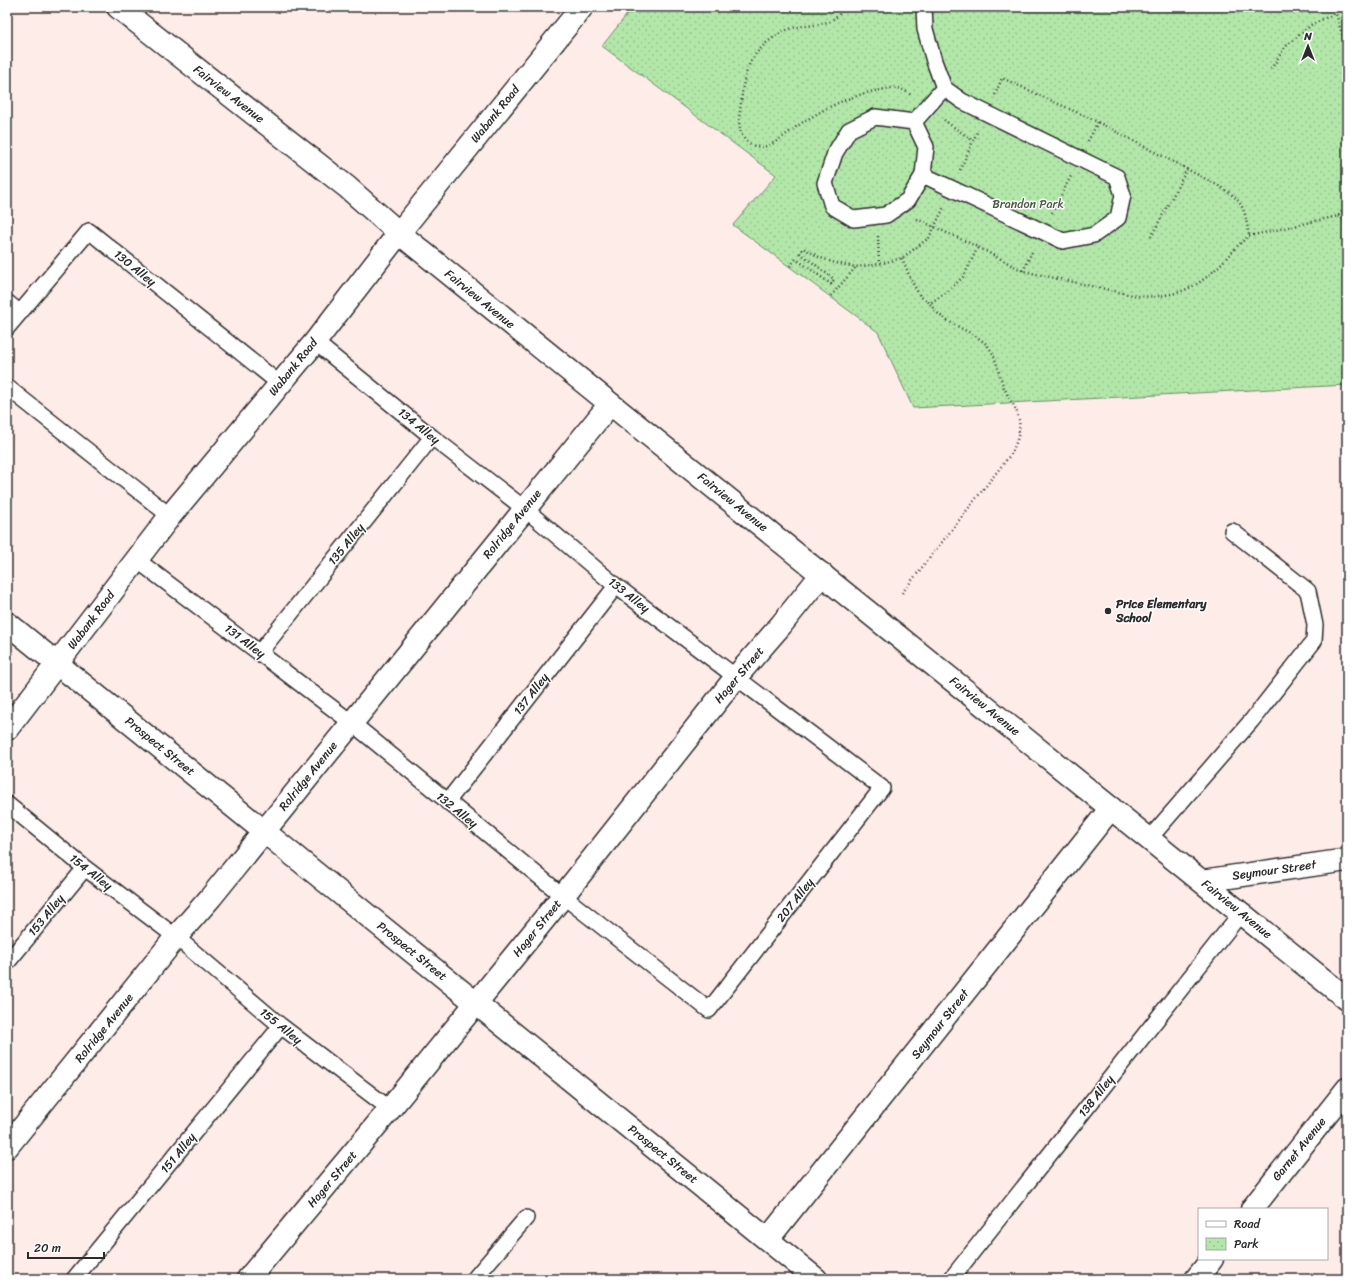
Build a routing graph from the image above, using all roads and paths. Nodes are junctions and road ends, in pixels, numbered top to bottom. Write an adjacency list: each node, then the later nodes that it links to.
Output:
1 (118, 7): 28 (street, Fairview Avenue)
2 (582, 7): 28 (street, Wabank Road)
3 (844, 7): 10 (path)
4 (924, 7): 9 (lane)
5 (1334, 7): 6 (path)
6 (1336, 13): 7 (path); 8 (path)
7 (1347, 51)
8 (1271, 69)
9 (944, 88): 13 (lane); 21 (lane)
10 (913, 97)
11 (992, 100): 14 (path)
12 (944, 120): 16 (path)
13 (914, 122): 21 (lane); 21 (lane)
14 (1098, 122): 17 (path); 18 (path)
15 (979, 128): 16 (path)
16 (973, 141): 20 (path)
17 (1085, 147)
18 (1187, 169): 29 (path); 30 (path)
19 (1072, 173): 24 (path)
20 (959, 174)
21 (922, 175)
22 (946, 201): 27 (path)
23 (1347, 204): 25 (path)
24 (1051, 215)
25 (1338, 216): 26 (path); 29 (path)
26 (1347, 221)
27 (935, 227): 31 (path); 33 (path)
28 (399, 233): 42 (street, Wabank Road); 45 (street, Fairview Avenue)
29 (1249, 236): 36 (path)
30 (1151, 237)
31 (978, 247): 36 (path); 39 (path)
32 (1034, 250): 36 (path)
33 (902, 258): 35 (path); 39 (path)
34 (790, 266): 35 (path)
35 (856, 267): 37 (path)
36 (1023, 271)
37 (831, 296)
38 (7, 302): 40 (lane)
39 (930, 303): 53 (path)
40 (20, 313): 41 (lane, 130 Alley); 43 (lane, 130 Alley)
41 (7, 328)
42 (314, 342): 43 (street, Wabank Road); 46 (lane, 134 Alley)
43 (280, 384): 48 (street, Wabank Road)
44 (7, 387): 48 (lane)
45 (610, 404): 47 (street, Rolridge Avenue); 51 (street, Fairview Avenue)
46 (432, 437): 47 (lane, 134 Alley); 55 (lane, 135 Alley)
47 (525, 508): 52 (lane, 133 Alley); 58 (street, Rolridge Avenue)
48 (170, 516): 50 (street, Wabank Road)
49 (1232, 531): 64 (lane)
50 (137, 560): 55 (lane, 131 Alley); 56 (street, Wabank Road)
51 (822, 574): 57 (street, Hager Street); 62 (street, Fairview Avenue)
52 (616, 586): 57 (lane, 133 Alley); 60 (lane, 137 Alley)
53 (902, 593)
54 (7, 623): 56 (street, Prospect Street)
55 (260, 652): 58 (lane, 131 Alley)
56 (58, 663): 59 (street, Wabank Road); 63 (street, Prospect Street)
57 (736, 677): 68 (street, Hager Street); 68 (lane, 207 Alley)
58 (352, 723): 60 (lane, 132 Alley); 63 (street, Rolridge Avenue)
59 (7, 730)
60 (447, 802): 68 (lane, 132 Alley)
61 (7, 804): 66 (lane, 154 Alley)
62 (1111, 808): 64 (street, Fairview Avenue); 80 (street, Seymour Street)
63 (264, 830): 70 (street, Rolridge Avenue); 73 (street, Prospect Street)
64 (1149, 839): 67 (street, Fairview Avenue)
65 (1347, 860): 67 (street, Seymour Street)
66 (85, 868): 70 (lane, 154 Alley); 71 (lane, 153 Alley)
67 (1202, 881): 69 (street, Fairview Avenue)
68 (563, 896): 73 (street, Hager Street)
69 (1241, 913): 72 (street, Fairview Avenue); 86 (lane, 138 Alley)
70 (176, 937): 74 (lane, 155 Alley); 77 (street, Rolridge Avenue)
71 (7, 963)
72 (1347, 999)
73 (476, 1003): 76 (street, Hager Street); 80 (street, Prospect Street)
74 (281, 1026): 76 (lane, 155 Alley); 82 (lane, 151 Alley)
75 (1347, 1089): 78 (street, Garnet Avenue)
76 (390, 1109): 83 (street, Hager Street)
77 (7, 1147)
78 (1253, 1208)
79 (526, 1218): 84 (lane)
80 (768, 1239): 85 (street, Prospect Street)
81 (1211, 1260): 87 (street)
82 (74, 1279)
83 (248, 1279)
84 (474, 1279)
85 (816, 1279)
86 (951, 1279)
87 (1196, 1279)

